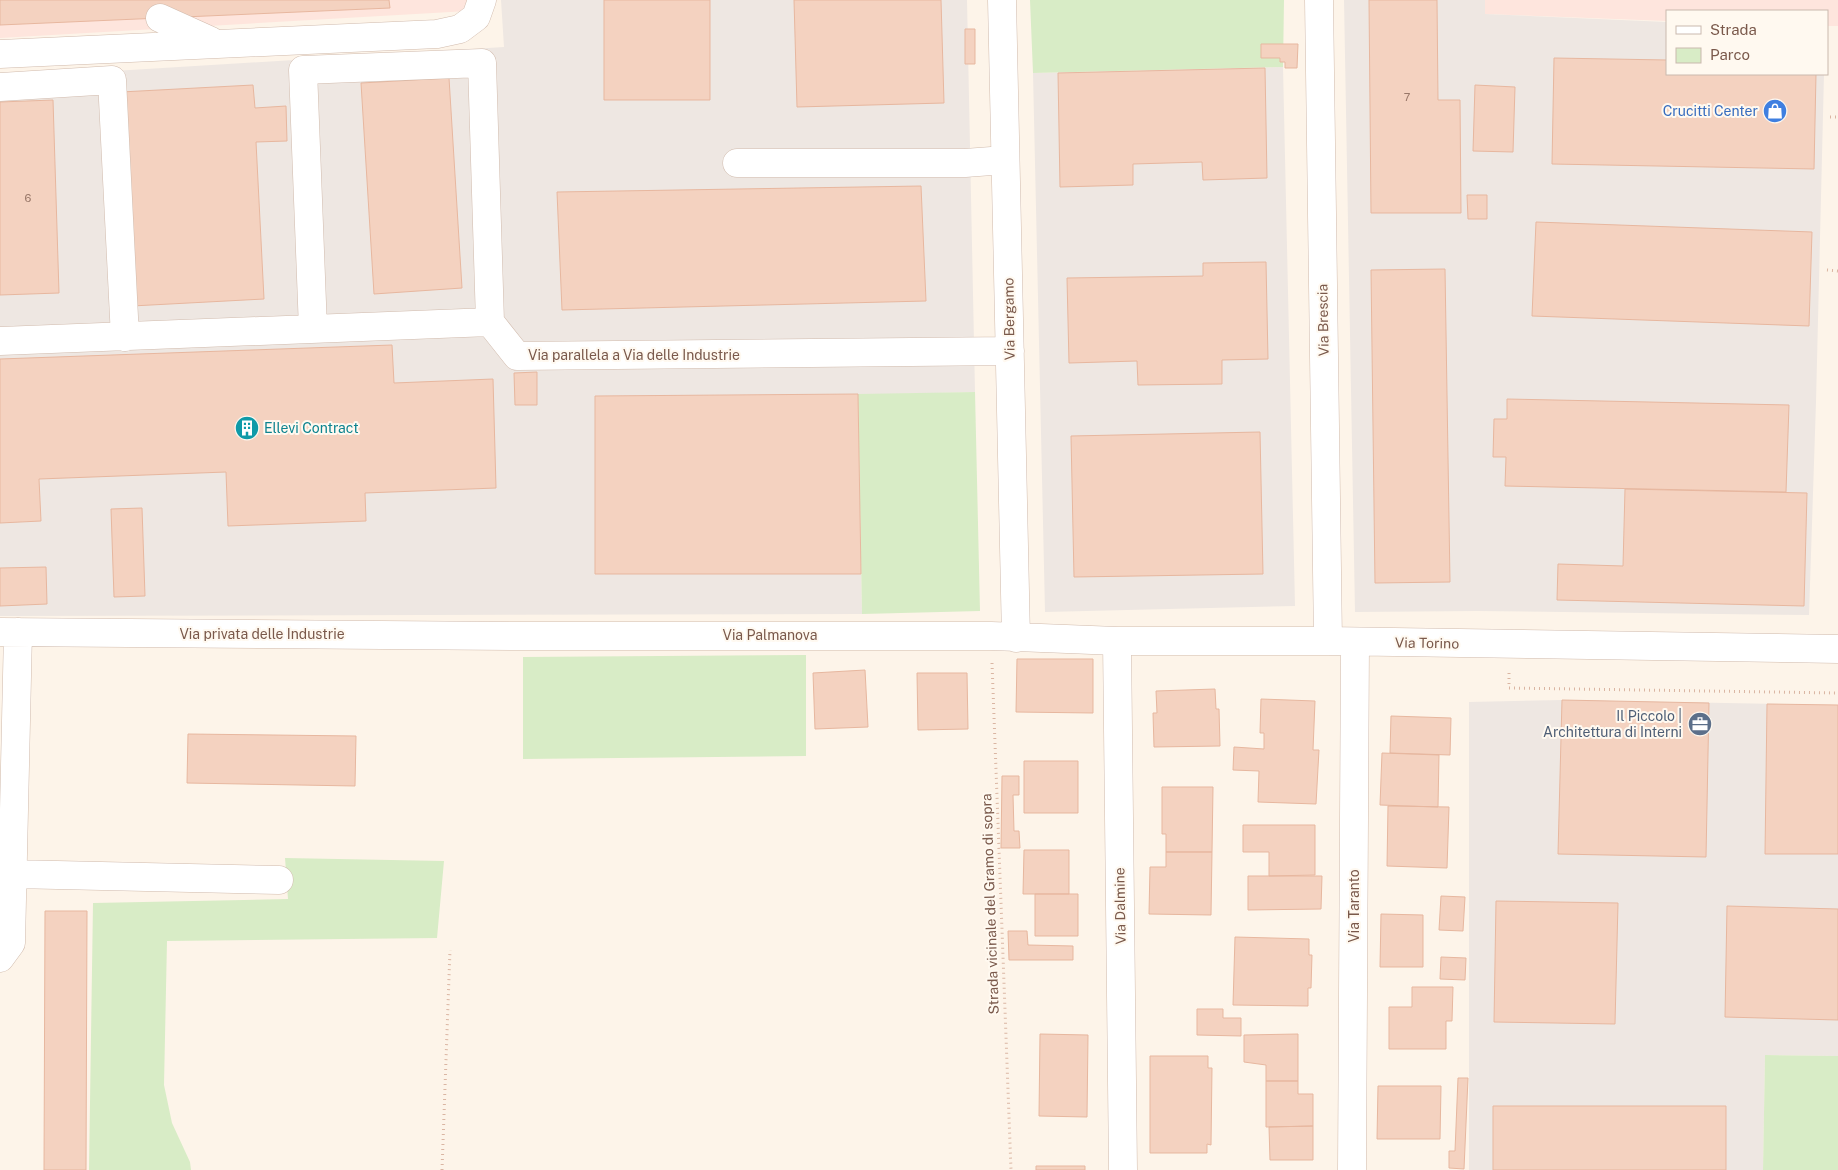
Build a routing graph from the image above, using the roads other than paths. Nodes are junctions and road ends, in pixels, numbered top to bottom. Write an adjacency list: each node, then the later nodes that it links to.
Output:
1 (482, 0): 5 (street)
2 (1002, 0): 8 (street, Via Bergamo)
3 (1318, 0): 19 (street, Via Brescia)
4 (160, 18): 5 (street)
5 (218, 44): 6 (street)
6 (0, 54)
7 (0, 87): 12 (street)
8 (1006, 160): 9 (street); 14 (street, Via Bergamo)
9 (737, 163)
10 (490, 322): 11 (street); 11 (street); 14 (street, Via parallela a Via delle Industrie)
11 (313, 329): 12 (street)
12 (125, 336): 13 (street)
13 (0, 341)
14 (1010, 351): 17 (street, Via Bergamo)
15 (9, 632): 16 (street, Via privata delle Industrie); 22 (street)
16 (524, 636): 17 (street, Via Palmanova)
17 (1004, 637): 18 (street, Via Torino)
18 (1117, 641): 19 (street, Via Torino); 25 (street, Via Dalmine)
19 (1328, 641): 20 (street, Via Torino)
20 (1355, 642): 21 (street, Via Torino); 26 (street, Via Taranto)
21 (1838, 649)
22 (13, 874): 23 (street); 24 (street)
23 (279, 880)
24 (0, 958)
25 (1123, 1170)
26 (1352, 1170)

